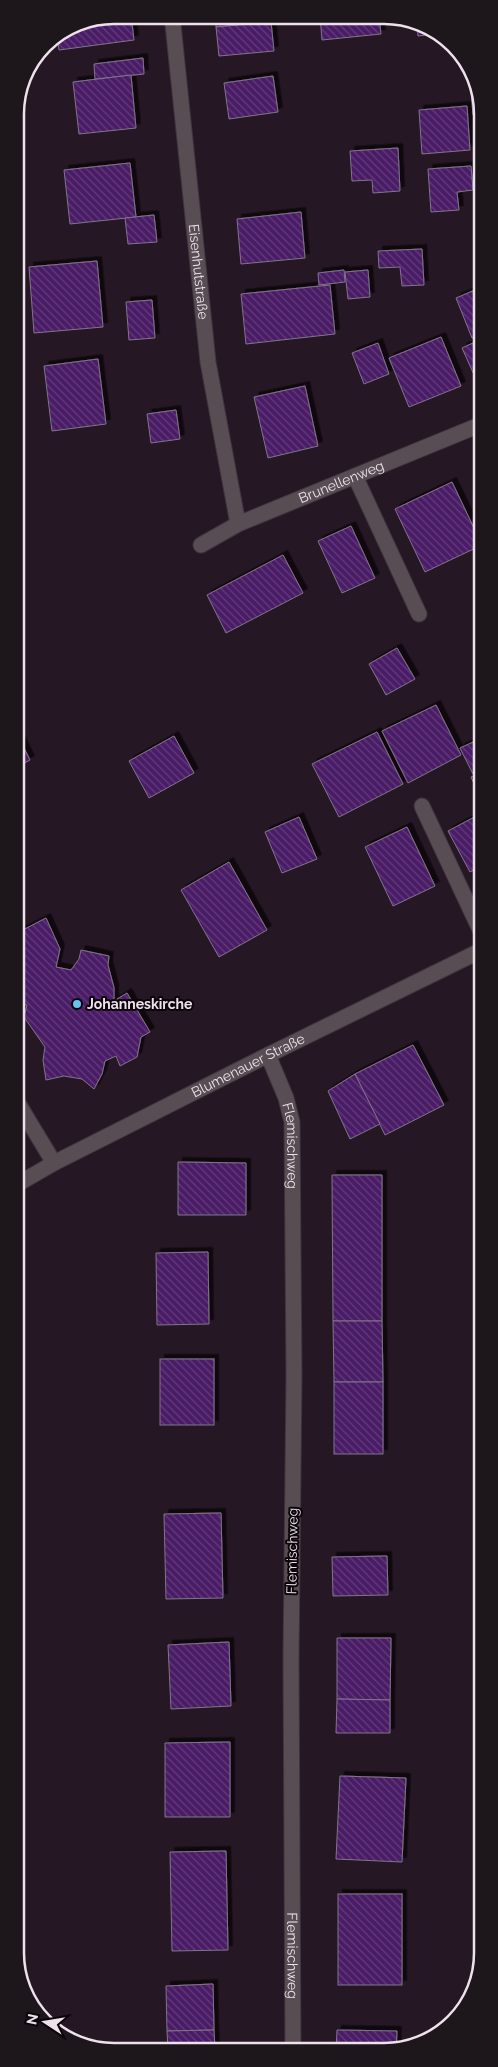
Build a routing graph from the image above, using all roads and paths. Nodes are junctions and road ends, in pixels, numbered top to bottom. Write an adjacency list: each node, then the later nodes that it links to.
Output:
1 (173, 24): 4 (street, Eisenhutstraße)
2 (474, 427): 3 (street, Brunellenweg)
3 (355, 476): 4 (street, Brunellenweg); 6 (street)
4 (238, 524): 5 (street, Brunellenweg)
5 (201, 545)
6 (419, 614)
7 (422, 806): 8 (street)
8 (474, 917)
9 (474, 954): 10 (street, Blumenauer Straße)
10 (268, 1055): 12 (street, Blumenauer Straße); 14 (street, Flemischweg)
11 (24, 1113): 12 (street)
12 (54, 1164): 13 (street, Blumenauer Straße)
13 (24, 1181)
14 (293, 2043)

